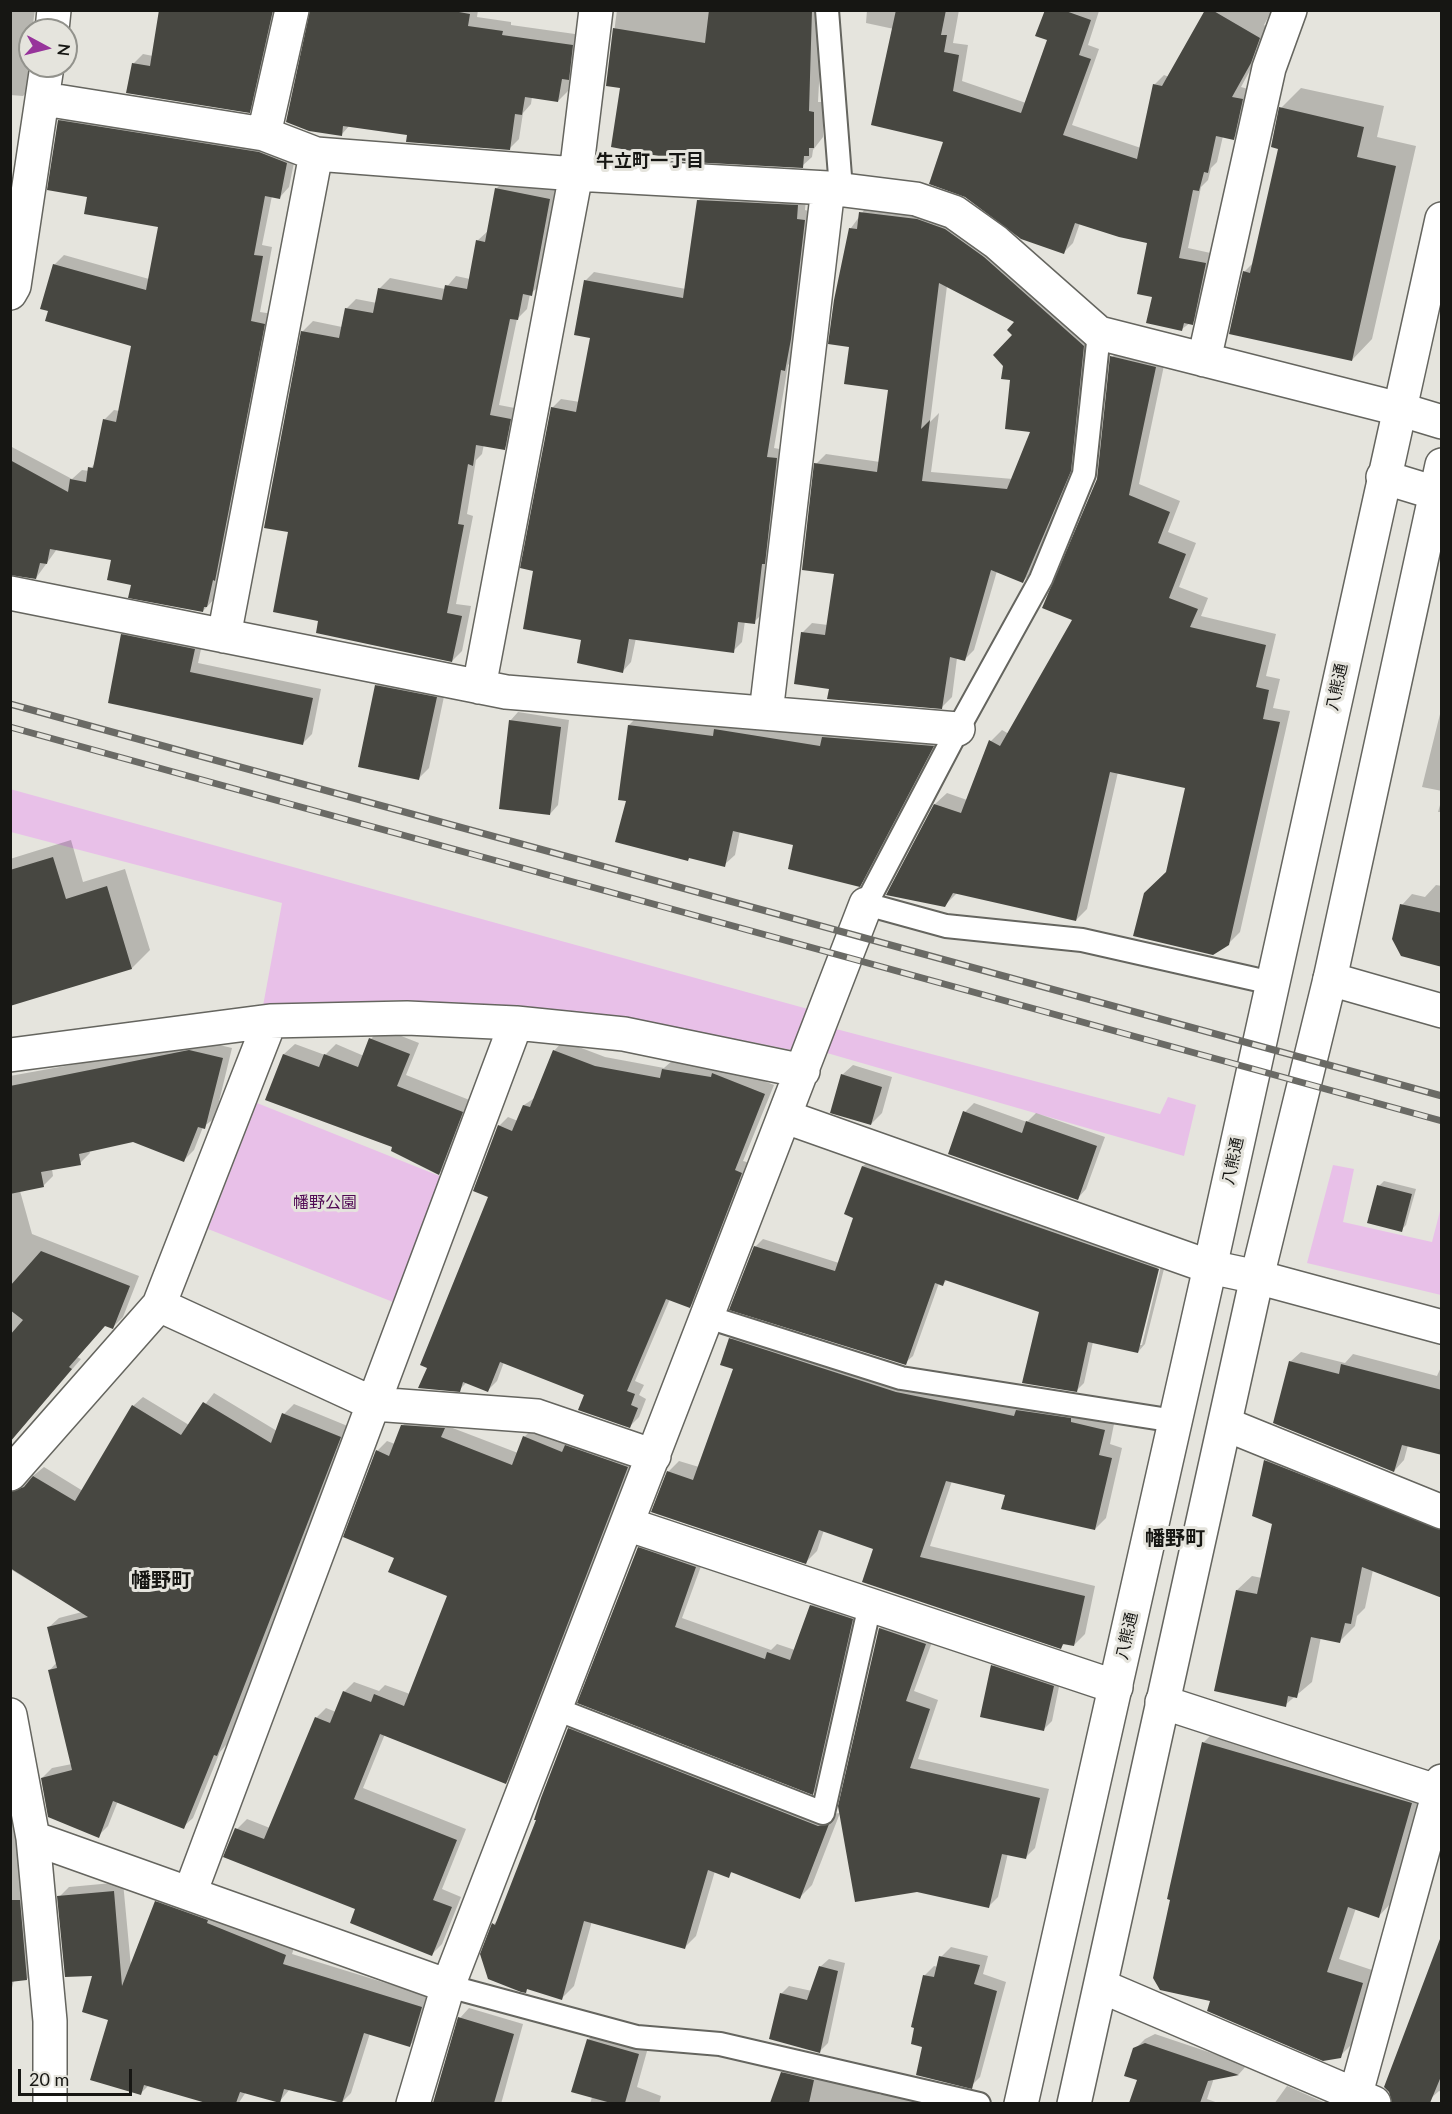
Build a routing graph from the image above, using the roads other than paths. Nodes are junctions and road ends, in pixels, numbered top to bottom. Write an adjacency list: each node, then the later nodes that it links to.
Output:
1 (292, 10): 7 (street)
2 (596, 10): 9 (street)
3 (827, 10): 10 (lane)
4 (1290, 10): 14 (street)
5 (46, 78): 6 (street)
6 (44, 99): 7 (street); 12 (street)
7 (264, 134): 8 (street)
8 (316, 154): 9 (street); 20 (street)
9 (576, 174): 10 (street); 21 (street)
10 (835, 189): 13 (street); 22 (street)
11 (1442, 219): 15 (street, 八熊通)
12 (10, 293)
13 (1098, 333): 14 (street); 23 (lane)
14 (1204, 360): 15 (street)
15 (1399, 409): 16 (street); 17 (street, 八熊通)
16 (1442, 422)
17 (1383, 477): 18 (street); 26 (street, 八熊通)
18 (1439, 484): 25 (street)
19 (10, 592): 20 (street)
20 (224, 636): 21 (street)
21 (479, 687): 22 (street)
22 (766, 713): 23 (street)
23 (958, 729): 24 (lane)
24 (866, 904): 26 (lane); 31 (street)
25 (1330, 979): 27 (street); 34 (street)
26 (1272, 983): 33 (street, 八熊通)
27 (1442, 1011)
28 (270, 1021): 29 (street); 30 (street); 35 (street)
29 (516, 1023): 31 (street); 38 (street)
30 (10, 1055)
31 (803, 1071): 32 (street)
32 (786, 1117): 33 (street); 36 (street)
33 (1210, 1267): 34 (street); 39 (street, 八熊通)
34 (1257, 1277): 37 (street); 40 (street)
35 (159, 1305): 38 (street); 42 (street)
36 (708, 1317): 39 (lane); 41 (street)
37 (1442, 1327)
38 (374, 1404): 41 (street); 52 (street)
39 (1175, 1422): 46 (street, 八熊通)
40 (1225, 1424): 43 (street); 47 (street)
41 (654, 1456): 44 (street)
42 (10, 1474)
43 (1442, 1512)
44 (627, 1524): 45 (street); 48 (street)
45 (870, 1605): 46 (street); 48 (lane)
46 (1116, 1687): 59 (street, 八熊通)
47 (1162, 1702): 50 (street); 54 (street)
48 (556, 1709): 53 (street)
49 (10, 1715): 51 (street)
50 (1440, 1789): 55 (street)
51 (33, 1838): 52 (street); 56 (street)
52 (190, 1893): 53 (street)
53 (448, 1986): 57 (street); 58 (lane)
54 (1101, 1986): 55 (street); 60 (street)
55 (1361, 2100)
56 (50, 2103)
57 (413, 2103)
58 (979, 2103)
59 (1022, 2103)
60 (1074, 2103)

